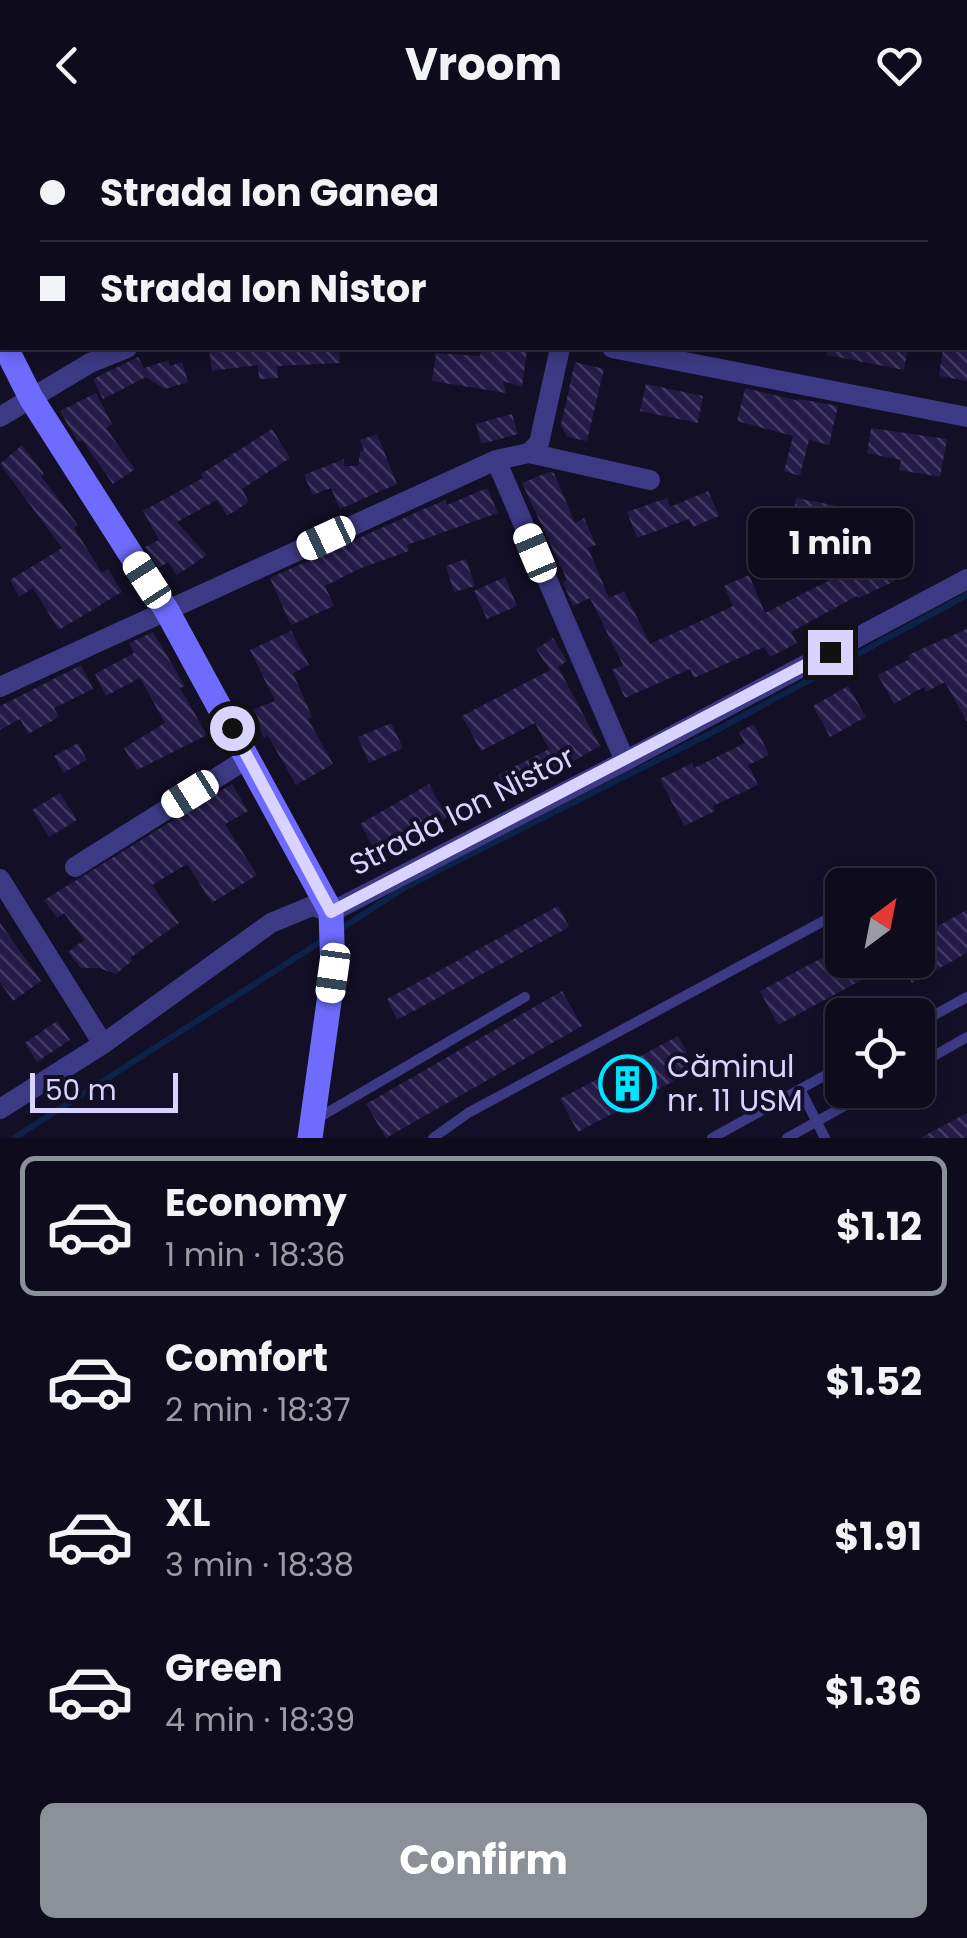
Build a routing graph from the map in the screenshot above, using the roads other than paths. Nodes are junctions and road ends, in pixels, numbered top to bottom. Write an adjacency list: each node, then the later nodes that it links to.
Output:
1 (7, 350): 5 (street)
2 (122, 350): 5 (street)
3 (560, 350): 8 (street)
4 (622, 350): 7 (street)
5 (31, 398): 6 (street); 12 (street)
6 (0, 417)
7 (967, 417)
8 (529, 452): 9 (street); 10 (street)
9 (496, 460): 12 (street); 15 (street)
10 (650, 480)
11 (967, 579): 15 (street, Strada Ion Nistor)
12 (167, 611): 13 (street); 14 (street)
13 (0, 687)
14 (248, 758): 16 (street); 18 (street)
15 (625, 761): 18 (street, Strada Ion Nistor)
16 (75, 867)
17 (0, 878): 24 (street)
18 (331, 912): 24 (street, Strada Ion Nistor); 31 (street)
19 (825, 920): 32 (lane)
20 (525, 996): 31 (lane)
21 (967, 997): 22 (lane)
22 (935, 1015)
23 (967, 1037): 25 (lane)
24 (103, 1044): 28 (street, Strada Ion Nistor)
25 (935, 1055)
26 (825, 1075): 27 (lane)
27 (800, 1089): 30 (lane); 33 (lane)
28 (1, 1107)
29 (842, 1108): 30 (lane)
30 (817, 1122): 34 (lane); 35 (lane)
31 (311, 1130)
32 (433, 1138)
33 (712, 1138)
34 (787, 1138)
35 (825, 1138)

